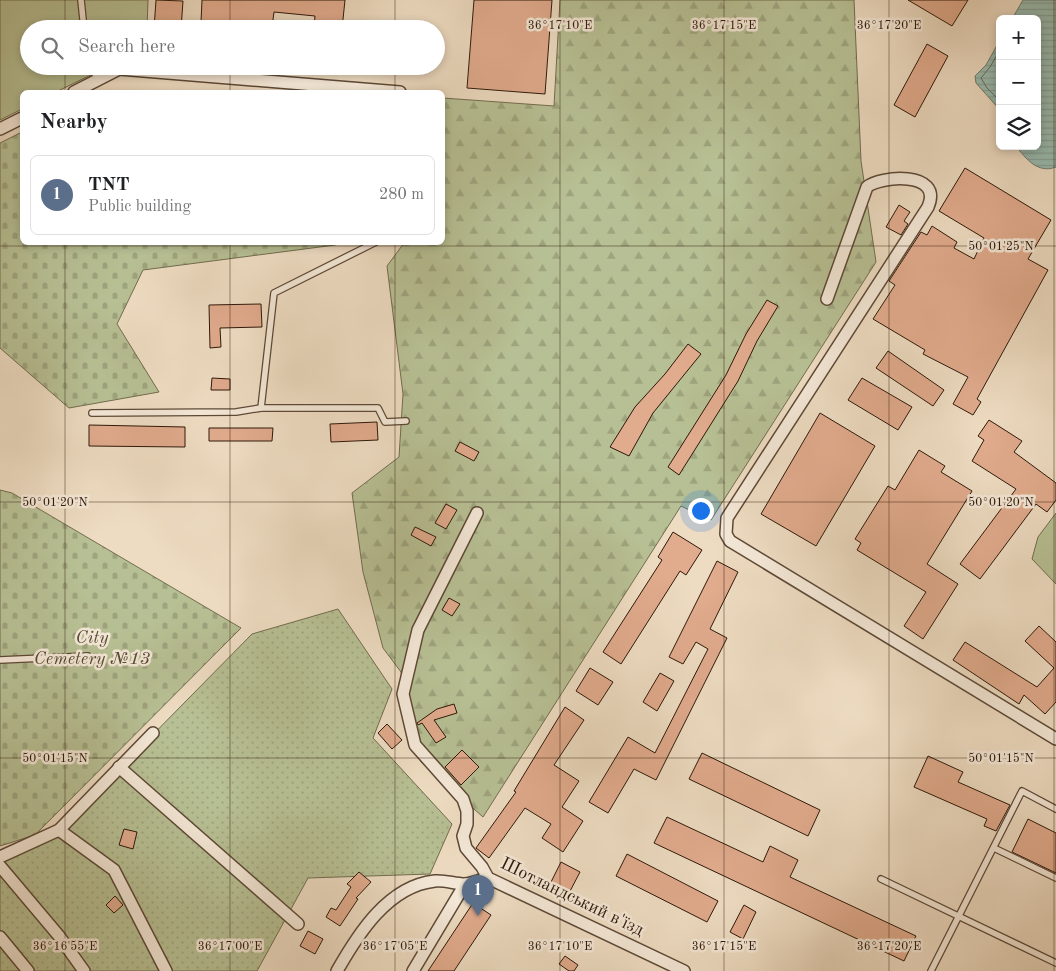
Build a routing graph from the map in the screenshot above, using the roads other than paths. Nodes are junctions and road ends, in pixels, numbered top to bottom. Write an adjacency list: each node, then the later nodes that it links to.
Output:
1 (81, 0): 2 (lane)
2 (83, 20)
3 (95, 75): 6 (lane)
4 (109, 75): 6 (street)
5 (183, 75): 8 (street)
6 (97, 81): 7 (street)
7 (78, 90)
8 (374, 90)
9 (20, 119): 10 (street)
10 (0, 128)
11 (370, 245): 13 (lane)
12 (828, 299): 20 (street)
13 (261, 408): 14 (lane); 15 (lane)
14 (92, 413)
15 (406, 420)
16 (477, 513): 27 (street, Шотландський в'їзд)
17 (88, 656): 18 (lane)
18 (0, 660)
19 (153, 733): 21 (street)
20 (1056, 739)
21 (119, 767): 23 (street); 32 (street)
22 (1056, 809): 24 (lane)
23 (58, 830): 25 (street); 37 (street)
24 (994, 848): 28 (lane); 31 (lane)
25 (0, 857)
26 (0, 866): 36 (street)
27 (488, 878): 30 (street); 40 (street, Шотландський в'їзд)
28 (1056, 878)
29 (881, 879): 31 (lane)
30 (465, 884): 38 (street); 39 (street)
31 (958, 916): 34 (lane); 41 (lane)
32 (298, 924)
33 (0, 937): 35 (street)
34 (1056, 964)
35 (28, 971)
36 (84, 971)
37 (166, 971)
38 (337, 971)
39 (413, 971)
40 (684, 971)
41 (931, 971)

